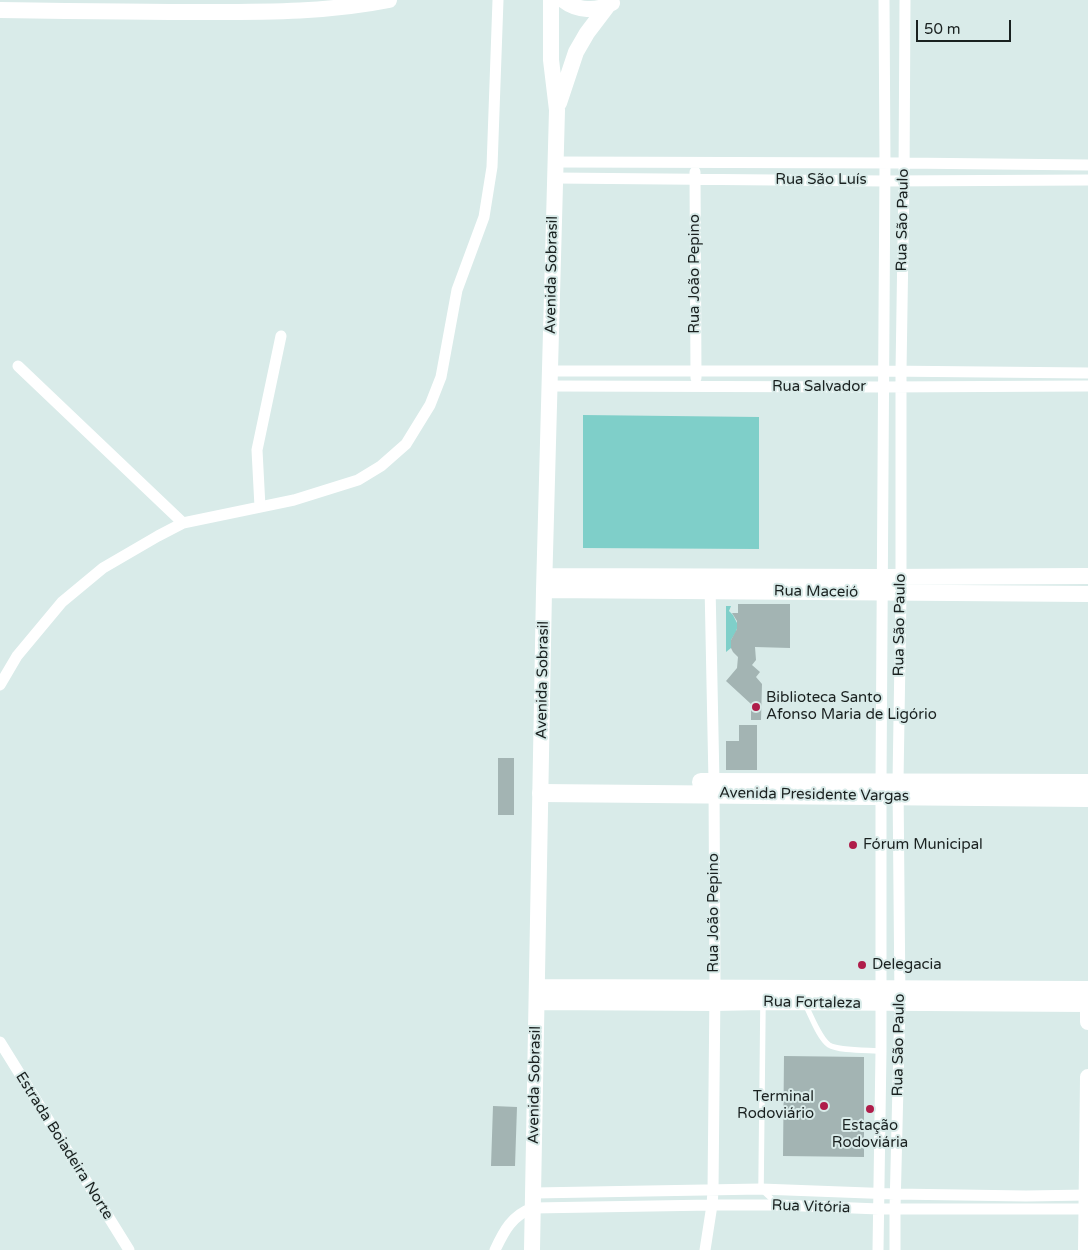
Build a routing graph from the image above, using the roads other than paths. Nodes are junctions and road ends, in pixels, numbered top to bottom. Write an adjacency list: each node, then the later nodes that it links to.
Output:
1 (389, 0): 8 (main road)
2 (498, 0): 44 (street)
3 (551, 0): 9 (main road, Avenida Sobrasil)
4 (563, 0): 7 (main road)
5 (884, 0): 12 (street, Rua São Paulo)
6 (905, 0): 13 (street, Rua São Paulo)
7 (612, 2): 9 (main road, Avenida Sobrasil)
8 (0, 10)
9 (557, 110): 16 (main road, Avenida Sobrasil)
10 (695, 162): 11 (street, Rua São Luís); 16 (street, Rua São Luís); 17 (street, Rua João Pepino)
11 (815, 163): 12 (street, Rua São Luís); 18 (street)
12 (885, 163): 13 (street, Rua São Luís); 21 (street, Rua São Paulo)
13 (904, 163): 14 (street, Rua São Luís); 22 (street, Rua São Paulo)
14 (1021, 164): 15 (street, Rua São Luís); 19 (street)
15 (1088, 165)
16 (555, 170): 17 (street, Rua São Luís); 35 (main road, Avenida Sobrasil)
17 (695, 179): 18 (street, Rua São Luís); 29 (street, Rua João Pepino)
18 (816, 180): 21 (street, Rua São Luís)
19 (1022, 180): 20 (street, Rua São Luís); 22 (street, Rua São Luís)
20 (1088, 180)
21 (885, 181): 22 (street, Rua São Luís); 23 (street, Rua São Paulo)
22 (904, 181): 24 (street, Rua São Paulo)
23 (885, 224): 24 (street); 26 (street, Rua São Paulo)
24 (903, 224): 25 (street, Rua São Paulo)
25 (902, 296): 26 (street); 32 (street, Rua São Paulo)
26 (884, 297): 31 (street, Rua São Paulo)
27 (281, 336): 44 (street)
28 (18, 366): 45 (street)
29 (695, 371): 30 (street, Rua Salvador); 35 (street, Rua Salvador); 37 (street, Rua João Pepino)
30 (825, 371): 31 (street, Rua Salvador); 38 (street)
31 (884, 371): 32 (street, Rua Salvador); 39 (street, Rua São Paulo)
32 (901, 371): 33 (street, Rua Salvador); 40 (street, Rua São Paulo)
33 (967, 372): 34 (street, Rua Salvador); 41 (street)
34 (1088, 373)
35 (550, 379): 37 (street, Rua Salvador); 52 (main road, Avenida Sobrasil)
36 (1088, 386): 41 (street, Rua Salvador)
37 (696, 387): 38 (street, Rua Salvador)
38 (826, 387): 39 (street, Rua Salvador)
39 (884, 387): 40 (street, Rua Salvador); 42 (street, Rua São Paulo)
40 (901, 387): 41 (street, Rua Salvador); 43 (street, Rua São Paulo)
41 (968, 387)
42 (884, 446): 43 (street); 47 (street, Rua São Paulo)
43 (901, 446): 46 (street, Rua São Paulo)
44 (260, 507): 45 (street)
45 (184, 523): 61 (street)
46 (901, 523): 47 (street); 50 (street, Rua São Paulo)
47 (883, 524): 54 (street, Rua São Paulo)
48 (1026, 576): 49 (main road, Rua Maceió); 51 (main road, Rua Maceió); 57 (main road)
49 (1088, 576)
50 (901, 577): 51 (main road, Rua Maceió); 54 (main road, Rua Maceió); 55 (street, Rua São Paulo)
51 (966, 577): 56 (main road)
52 (544, 583): 53 (main road, Rua Maceió); 65 (main road, Avenida Sobrasil)
53 (710, 583): 54 (main road, Rua Maceió); 66 (street, Rua João Pepino)
54 (883, 585): 55 (main road, Rua Maceió); 60 (street, Rua São Paulo)
55 (901, 594): 56 (main road, Rua Maceió); 59 (street, Rua São Paulo)
56 (967, 594): 57 (main road, Rua Maceió)
57 (1026, 594): 58 (main road, Rua Maceió)
58 (1088, 594)
59 (900, 653): 60 (street); 63 (street, Rua São Paulo)
60 (883, 654): 62 (street, Rua São Paulo)
61 (0, 685)
62 (882, 716): 63 (street); 67 (street, Rua São Paulo)
63 (899, 716): 67 (street, Rua São Paulo)
64 (1088, 782): 67 (main road, Avenida Presidente Vargas)
65 (541, 787): 66 (main road, Avenida Presidente Vargas); 74 (main road, Avenida Sobrasil)
66 (714, 788): 67 (main road, Avenida Presidente Vargas); 76 (street, Rua João Pepino)
67 (890, 789): 68 (main road, Avenida Presidente Vargas); 69 (street, Rua São Paulo); 70 (street, Rua São Paulo)
68 (1088, 798)
69 (881, 860): 70 (street); 72 (street, Rua São Paulo)
70 (899, 860): 71 (street, Rua São Paulo)
71 (899, 914): 72 (street); 79 (street, Rua São Paulo)
72 (881, 915): 78 (street, Rua São Paulo)
73 (1088, 989): 80 (main road, Rua Fortaleza); 82 (main road)
74 (537, 994): 76 (main road, Rua Fortaleza); 95 (main road, Avenida Sobrasil)
75 (763, 995): 76 (main road, Rua Fortaleza); 77 (main road, Rua Fortaleza); 81 (main road, Rua Fortaleza); 87 (lane)
76 (715, 996): 88 (street, Rua João Pepino)
77 (834, 996): 78 (main road, Rua Fortaleza); 81 (main road, Rua Fortaleza)
78 (881, 996): 79 (main road, Rua Fortaleza); 85 (street, Rua São Paulo)
79 (900, 996): 80 (main road, Rua Fortaleza); 92 (street, Rua São Paulo)
80 (1023, 996): 82 (main road, Rua Fortaleza)
81 (805, 1003): 85 (lane)
82 (1088, 1004): 83 (main road)
83 (1088, 1022)
84 (0, 1042): 106 (street, Estrada Boiadeira Norte)
85 (881, 1051): 91 (street, Rua São Paulo)
86 (1088, 1077): 96 (main road)
87 (761, 1189): 88 (street, Rua Vitória); 90 (street, Rua Vitória); 98 (lane)
88 (713, 1191): 89 (street, Rua Vitória); 97 (street, Rua João Pepino)
89 (611, 1192): 95 (street, Rua Vitória); 99 (street)
90 (832, 1192): 91 (street, Rua Vitória); 100 (street)
91 (879, 1194): 92 (street, Rua Vitória); 101 (street, Rua São Paulo)
92 (895, 1194): 93 (street, Rua Vitória); 102 (street, Rua São Paulo)
93 (950, 1195): 94 (street, Rua Vitória); 103 (street)
94 (1026, 1196): 96 (street, Rua Vitória); 104 (street)
95 (533, 1201): 99 (street, Rua Vitória); 107 (street); 108 (main road, Avenida Sobrasil)
96 (1087, 1202): 104 (street, Rua Vitória); 113 (main road)
97 (712, 1205): 98 (street, Rua Vitória); 99 (street, Rua Vitória); 109 (street, Rua João Pepino)
98 (778, 1205): 100 (street, Rua Vitória)
99 (612, 1207)
100 (832, 1208): 101 (street, Rua Vitória)
101 (879, 1209): 102 (street, Rua Vitória); 110 (street, Rua São Paulo)
102 (895, 1209): 103 (street, Rua Vitória); 105 (street, Rua São Paulo)
103 (950, 1209): 104 (street, Rua Vitória)
104 (1026, 1209)
105 (894, 1229): 111 (street); 112 (street, Rua São Paulo)
106 (129, 1250)
107 (495, 1250)
108 (532, 1250)
109 (705, 1250)
110 (878, 1250)
111 (883, 1250)
112 (895, 1250)
113 (1086, 1250)

